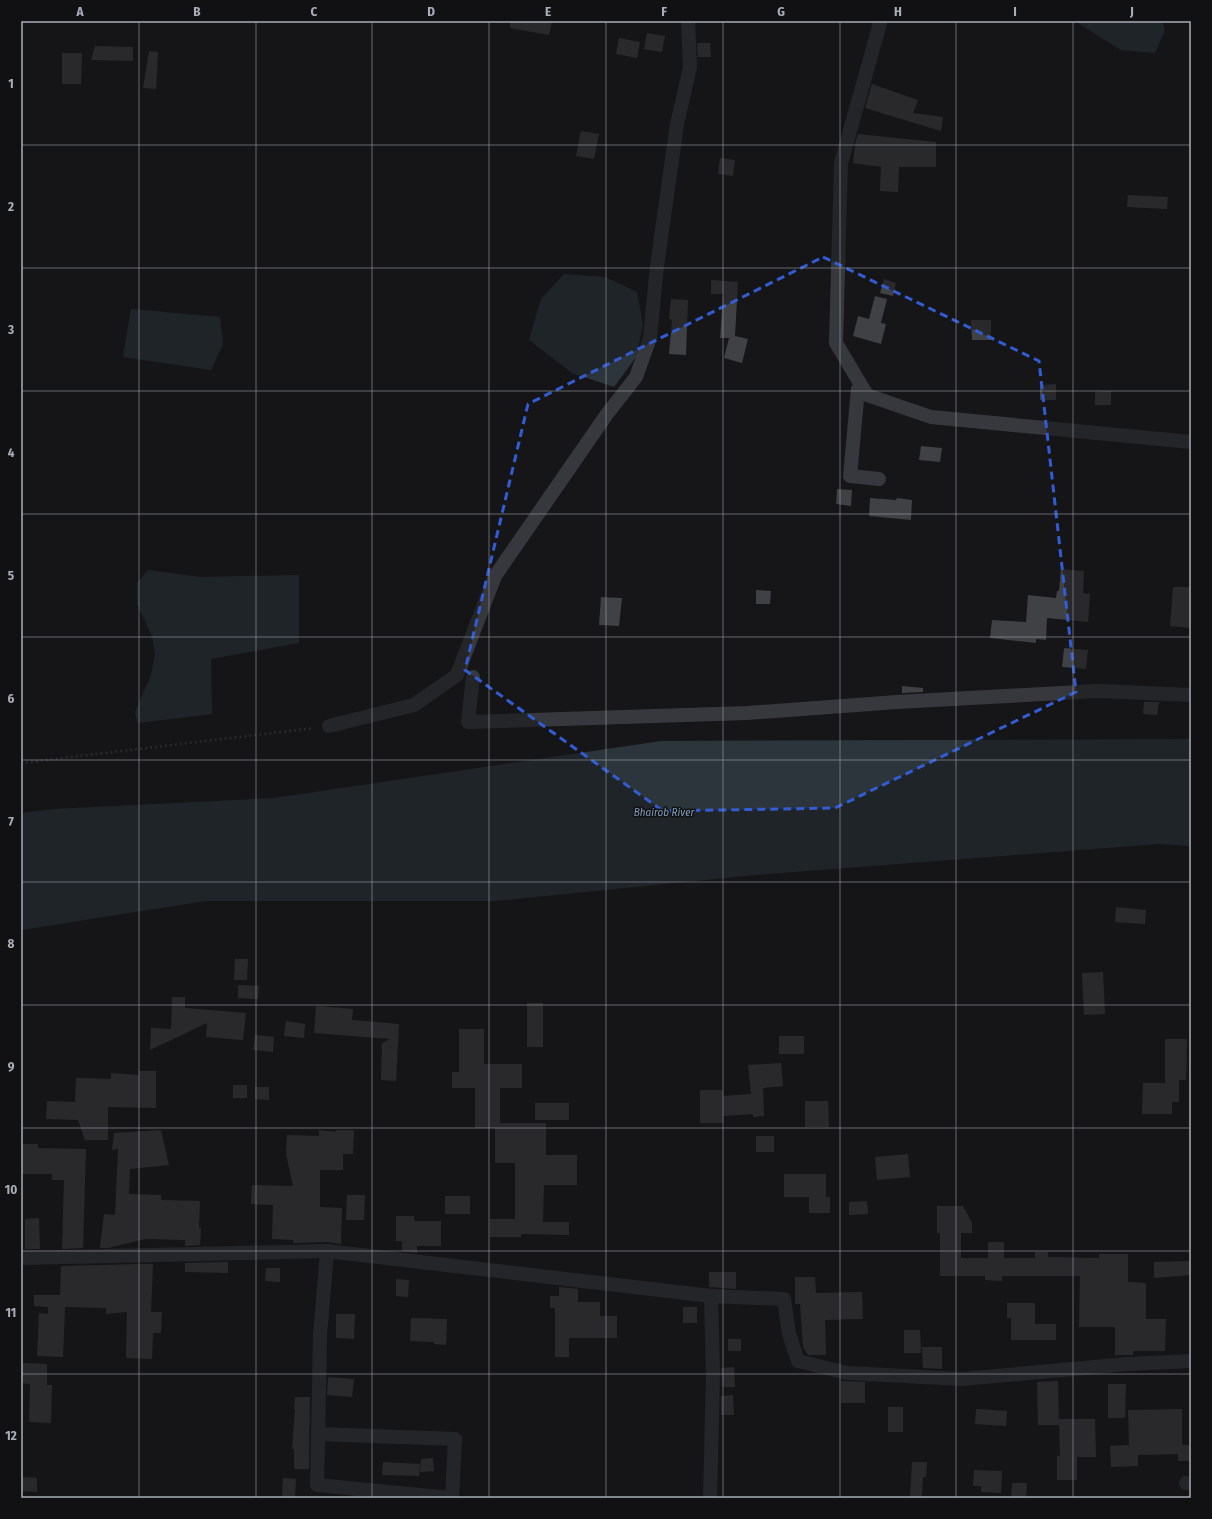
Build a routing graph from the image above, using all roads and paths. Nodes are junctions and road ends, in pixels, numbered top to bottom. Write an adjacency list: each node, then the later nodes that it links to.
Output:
1 (688, 21): 8 (street)
2 (879, 21): 4 (street)
3 (858, 389): 5 (street)
4 (1191, 442)
5 (879, 479)
6 (473, 677): 7 (street)
7 (1191, 695)
8 (329, 726): 9 (path)
9 (21, 763)
10 (327, 1251): 11 (street); 12 (street); 14 (street)
11 (21, 1258)
12 (711, 1296): 13 (street); 16 (street)
13 (1191, 1361)
14 (318, 1434): 15 (street); 15 (street)
15 (451, 1498)
16 (710, 1498)

